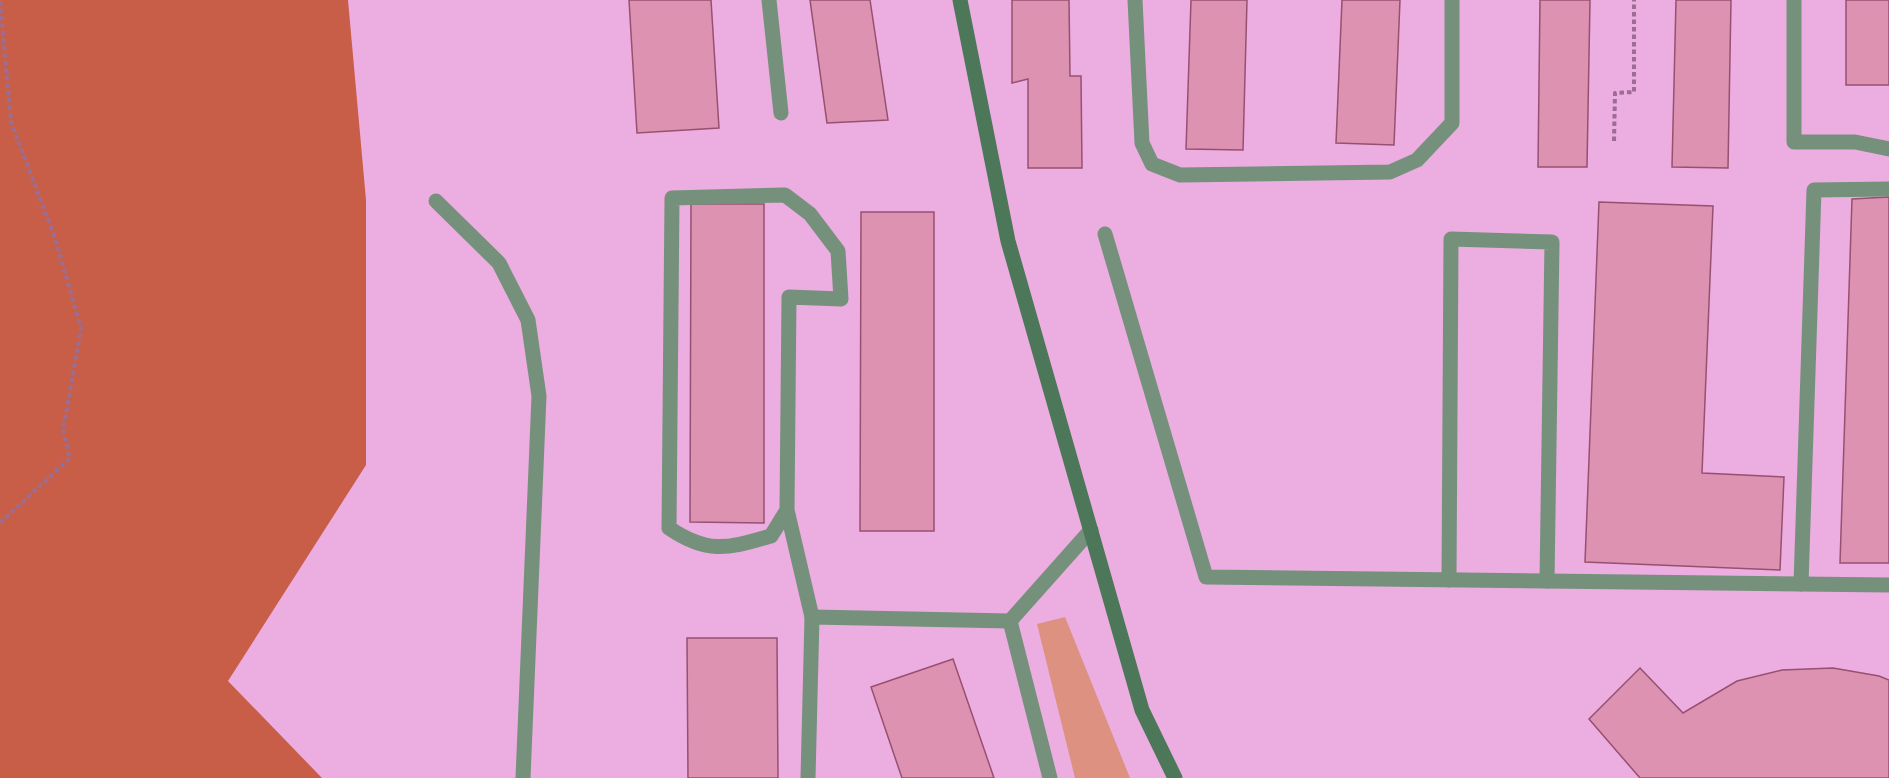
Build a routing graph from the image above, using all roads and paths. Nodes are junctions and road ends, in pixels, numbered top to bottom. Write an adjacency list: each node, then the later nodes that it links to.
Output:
1 (769, 0): 8 (street)
2 (960, 0): 16 (street)
3 (1135, 0): 4 (street)
4 (1452, 0)
5 (1634, 0): 9 (path)
6 (1794, 0): 10 (street)
7 (0, 1): 15 (path)
8 (781, 112)
9 (1614, 141)
10 (1889, 149)
11 (1889, 189): 19 (street)
12 (436, 201): 23 (street)
13 (1105, 234): 17 (street)
14 (788, 510): 14 (street); 21 (street)
15 (0, 523)
16 (1091, 530): 22 (street); 26 (street)
17 (1449, 580): 18 (street); 18 (street)
18 (1546, 581): 19 (street)
19 (1801, 584): 20 (street)
20 (1889, 585)
21 (812, 617): 22 (street); 24 (street)
22 (1010, 621): 25 (street)
23 (523, 778)
24 (808, 778)
25 (1050, 778)
26 (1175, 778)

